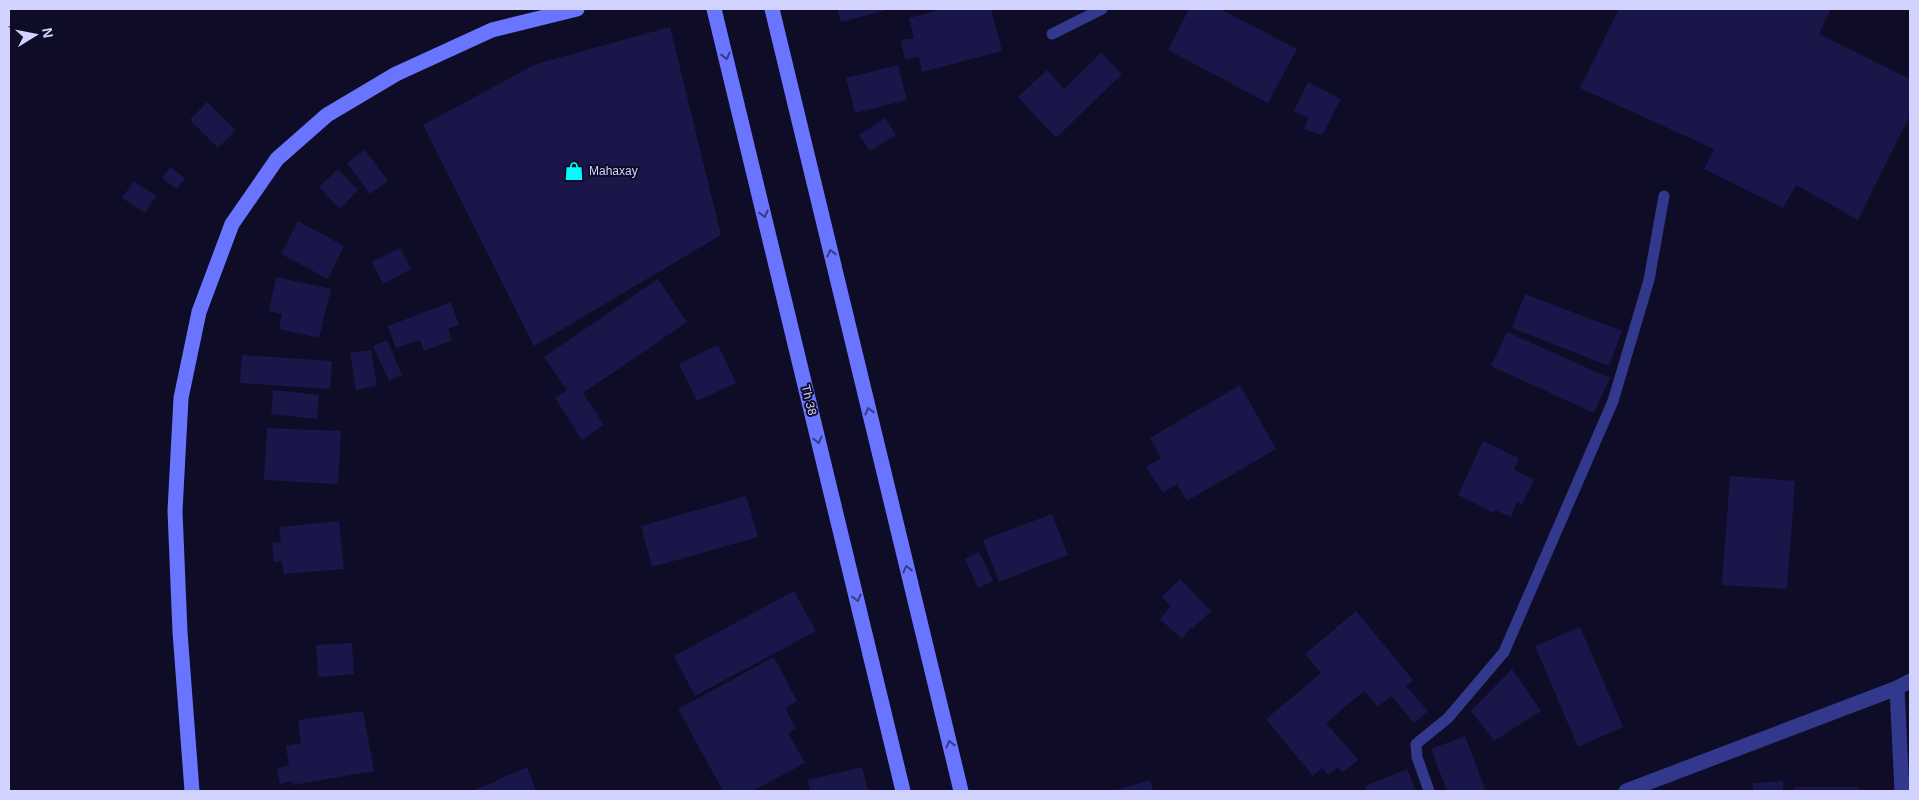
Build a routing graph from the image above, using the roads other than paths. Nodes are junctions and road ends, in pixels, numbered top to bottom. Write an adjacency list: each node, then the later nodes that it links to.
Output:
1 (577, 9): 8 (street)
2 (714, 9): 9 (street, Th 38, one-way to 9)
3 (772, 9): 10 (street, one-way to 3)
4 (1102, 9): 5 (lane)
5 (1052, 34)
6 (1664, 196): 11 (lane)
7 (1904, 684): 12 (street); 13 (street)
8 (192, 791)
9 (903, 791)
10 (961, 791)
11 (1429, 791)
12 (1626, 791)
13 (1902, 791)

